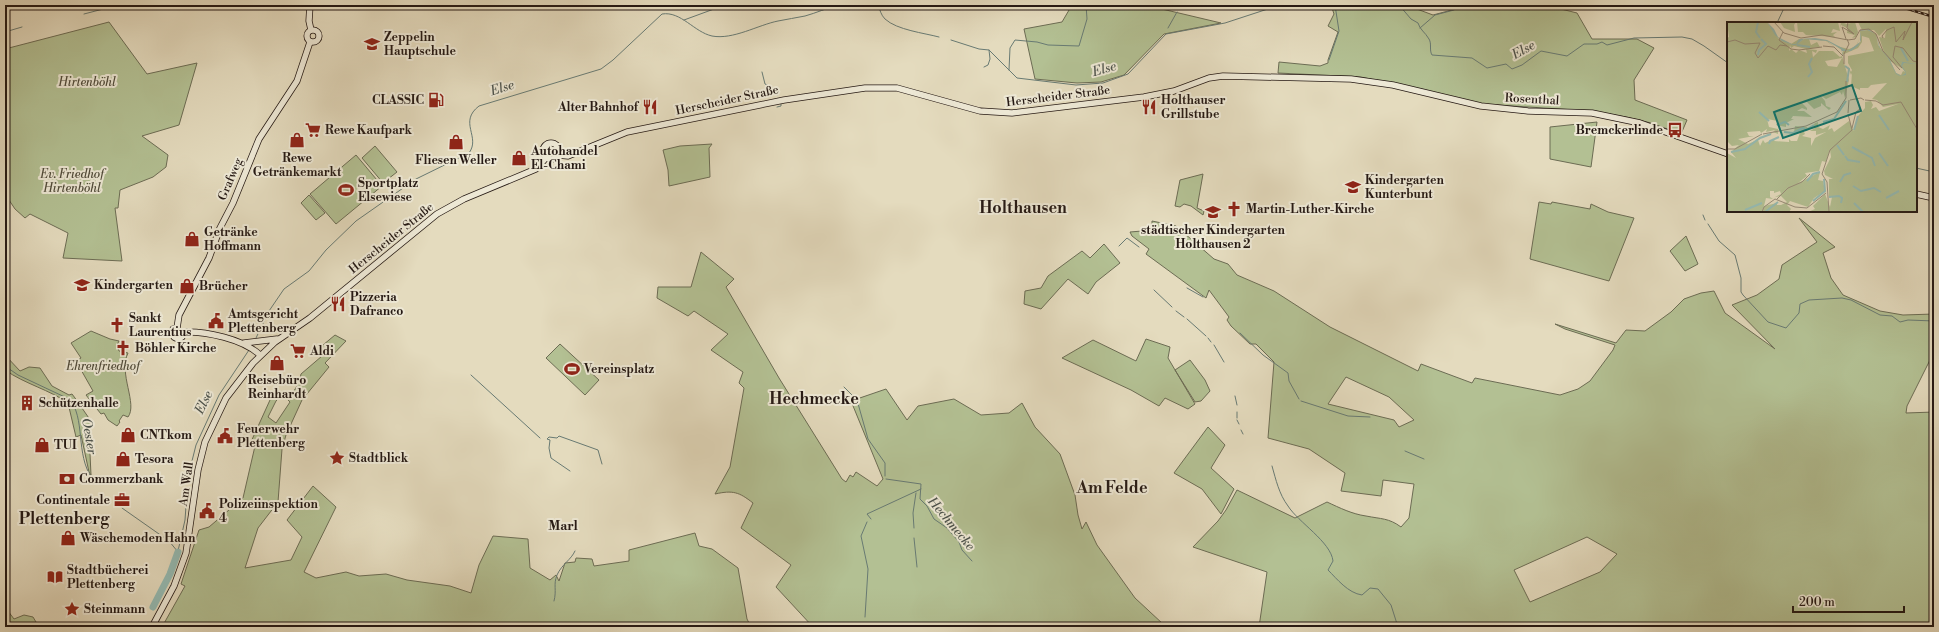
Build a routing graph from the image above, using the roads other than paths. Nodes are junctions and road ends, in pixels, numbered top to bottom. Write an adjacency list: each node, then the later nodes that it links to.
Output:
1 (310, 5): 2 (main road, Grafweg)
2 (311, 30): 3 (main road, Grafweg); 3 (main road, Grafweg)
3 (310, 42): 10 (main road, Grafweg)
4 (1471, 104): 5 (main road, Rosenthal); 6 (main road, Herscheider Straße)
5 (1727, 154)
6 (558, 156): 7 (main road, Herscheider Straße); 7 (main road)
7 (546, 158): 12 (main road, Herscheider Straße)
8 (1917, 194): 9 (main road)
9 (1934, 198)
10 (177, 328): 11 (main road); 11 (main road)
11 (183, 332): 14 (main road)
12 (279, 339): 13 (main road); 15 (main road, Herscheider Straße)
13 (253, 342): 14 (main road); 15 (main road)
14 (242, 343): 15 (main road)
15 (260, 354): 16 (main road, Am Wall)
16 (152, 627)

